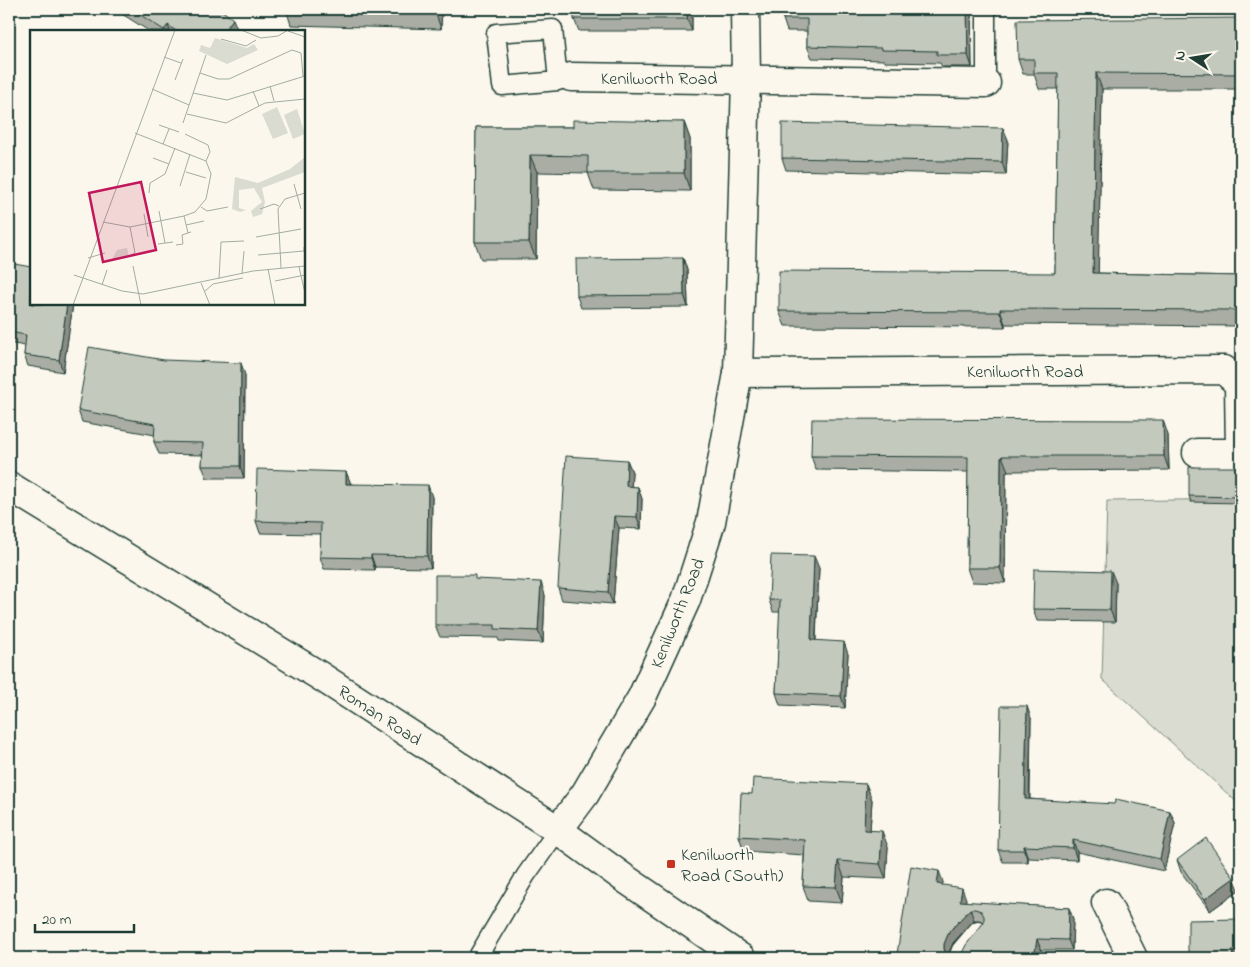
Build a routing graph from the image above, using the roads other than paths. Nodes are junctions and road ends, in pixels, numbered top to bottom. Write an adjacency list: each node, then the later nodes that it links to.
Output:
1 (745, 9): 3 (street, Kenilworth Road)
2 (986, 9): 5 (lane)
3 (746, 78): 4 (street, Kenilworth Road); 5 (street, Kenilworth Road); 6 (street, Kenilworth Road)
4 (564, 79)
5 (986, 83)
6 (738, 373): 8 (street, Kenilworth Road); 10 (street, Kenilworth Road)
7 (1197, 453): 8 (street, Kenilworth Road)
8 (1240, 453)
9 (9, 486): 10 (street, Roman Road)
10 (558, 830): 13 (lane); 14 (street, Roman Road)
11 (1106, 903): 16 (street)
12 (978, 930): 15 (lane)
13 (477, 958)
14 (741, 958)
15 (958, 958)
16 (1133, 958)

